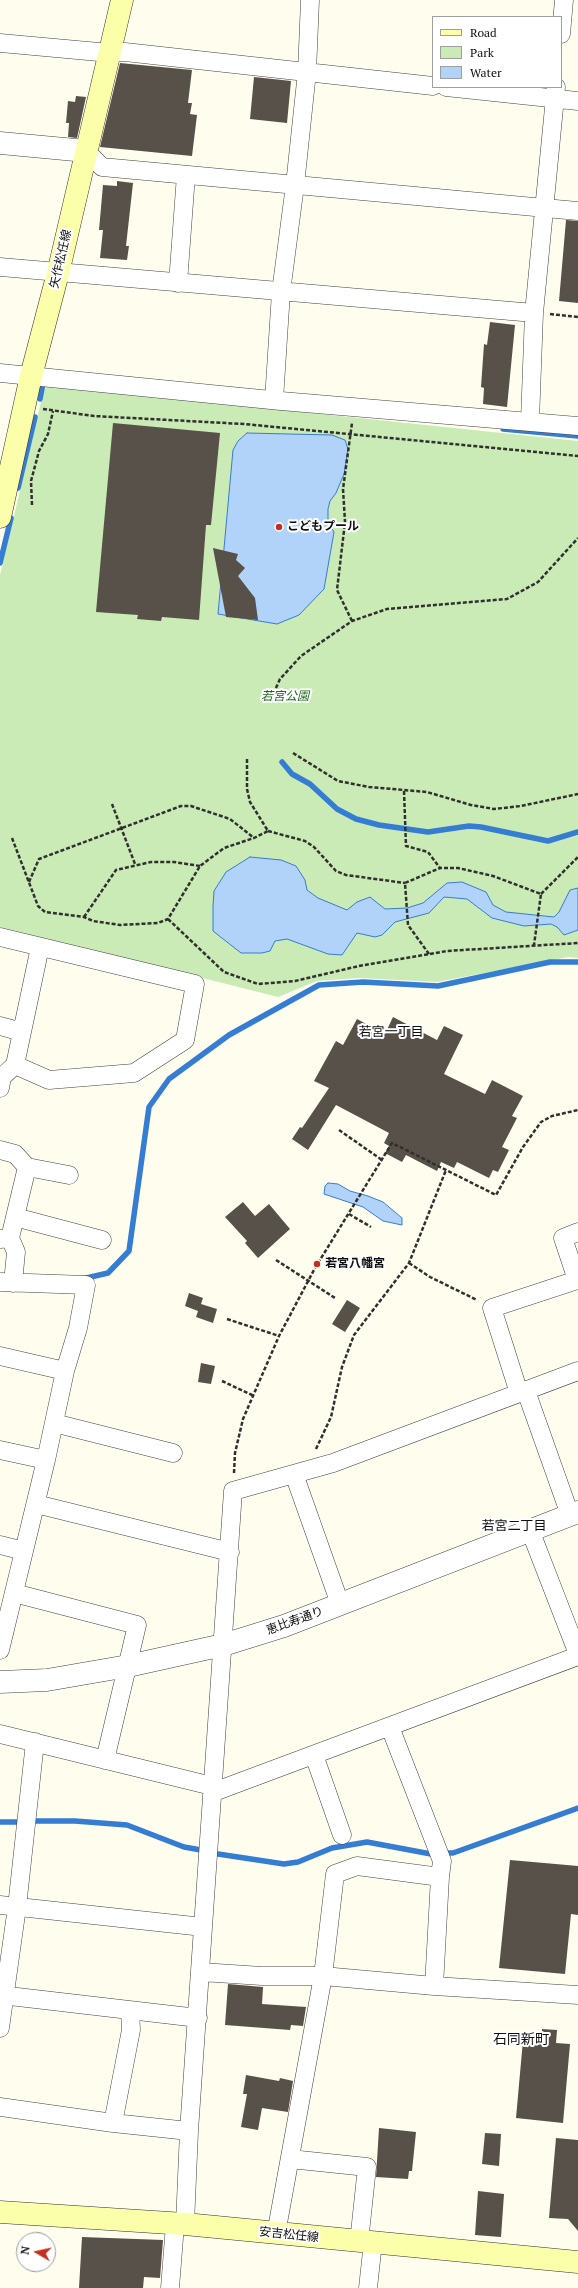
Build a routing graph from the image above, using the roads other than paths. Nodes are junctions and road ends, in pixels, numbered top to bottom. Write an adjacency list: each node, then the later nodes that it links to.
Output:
1 (122, 0): 6 (main road, 矢作松任線)
2 (310, 0): 7 (street)
3 (564, 0): 4 (street)
4 (562, 23)
5 (0, 43): 6 (street)
6 (110, 53): 7 (street); 13 (main road, 矢作松任線)
7 (307, 72): 8 (street); 15 (street)
8 (432, 86)
9 (464, 88): 10 (street)
10 (555, 93): 11 (street); 16 (street)
11 (578, 101)
12 (0, 143): 13 (street)
13 (86, 151): 14 (street); 19 (main road, 矢作松任線)
14 (186, 175): 15 (street); 20 (street)
15 (295, 185): 16 (street); 21 (street)
16 (543, 209): 17 (street); 22 (street)
17 (578, 211)
18 (0, 267): 19 (street)
19 (58, 273): 20 (street); 24 (main road, 矢作松任線)
20 (178, 283): 21 (street)
21 (281, 292): 22 (street); 25 (street)
22 (534, 313): 26 (street)
23 (0, 373): 24 (street)
24 (31, 376): 25 (street); 28 (main road, 矢作松任線)
25 (274, 400): 26 (street)
26 (530, 421): 27 (street)
27 (578, 426)
28 (3, 487): 29 (main road, 矢作松任線)
29 (0, 518)
30 (0, 937): 31 (street)
31 (40, 947): 33 (street); 34 (street)
32 (0, 1026): 33 (street)
33 (22, 1032): 34 (street)
34 (15, 1065): 35 (street)
35 (0, 1088)
36 (0, 1150): 37 (street)
37 (27, 1167): 38 (street); 39 (street)
38 (69, 1175)
39 (15, 1217): 41 (street); 42 (street)
40 (578, 1232): 47 (street)
41 (5, 1239): 43 (street)
42 (102, 1240)
43 (10, 1279): 45 (street)
44 (0, 1356): 45 (street)
45 (65, 1371): 48 (street)
46 (578, 1371): 47 (street)
47 (522, 1392): 52 (street); 54 (street)
48 (54, 1423): 50 (street); 51 (street)
49 (0, 1450): 51 (street)
50 (173, 1453)
51 (46, 1460): 53 (street)
52 (294, 1474): 58 (street); 60 (street)
53 (36, 1504): 57 (street); 58 (street)
54 (575, 1515): 55 (street, 恵比寿通り)
55 (530, 1530): 60 (street, 恵比寿通り); 63 (street)
56 (0, 1545): 57 (street)
57 (24, 1551): 59 (street)
58 (230, 1552): 61 (street)
59 (14, 1593): 62 (street); 64 (street)
60 (340, 1604): 61 (street, 恵比寿通り)
61 (223, 1645): 64 (street, 恵比寿通り); 71 (street)
62 (0, 1650)
63 (578, 1655): 66 (street)
64 (128, 1666): 65 (street, 恵比寿通り); 70 (street)
65 (0, 1682)
66 (390, 1727): 69 (street); 73 (street)
67 (0, 1734): 68 (street)
68 (35, 1742): 70 (street); 74 (street)
69 (314, 1755): 71 (street); 72 (street)
70 (105, 1760): 71 (street)
71 (212, 1786): 75 (street)
72 (342, 1835)
73 (440, 1877): 77 (street); 78 (street)
74 (9, 1906): 75 (street); 80 (street)
75 (203, 1927): 76 (street)
76 (201, 1972): 77 (street); 82 (street)
77 (323, 1976): 78 (street); 87 (street)
78 (434, 1986): 79 (street)
79 (578, 1995)
80 (2, 1996): 81 (street); 83 (street)
81 (130, 2010): 82 (street); 85 (street)
82 (198, 2018): 86 (street)
83 (0, 2028)
84 (0, 2107): 85 (street)
85 (113, 2123): 86 (street)
86 (189, 2131): 89 (street)
87 (290, 2159): 90 (street); 91 (street)
88 (0, 2212): 89 (main road, 安吉松任線)
89 (180, 2224): 90 (main road, 安吉松任線); 93 (street)
90 (276, 2234): 91 (main road, 安吉松任線)
91 (366, 2242): 92 (main road, 安吉松任線); 94 (street)
92 (578, 2262)
93 (170, 2288)
94 (368, 2288)

